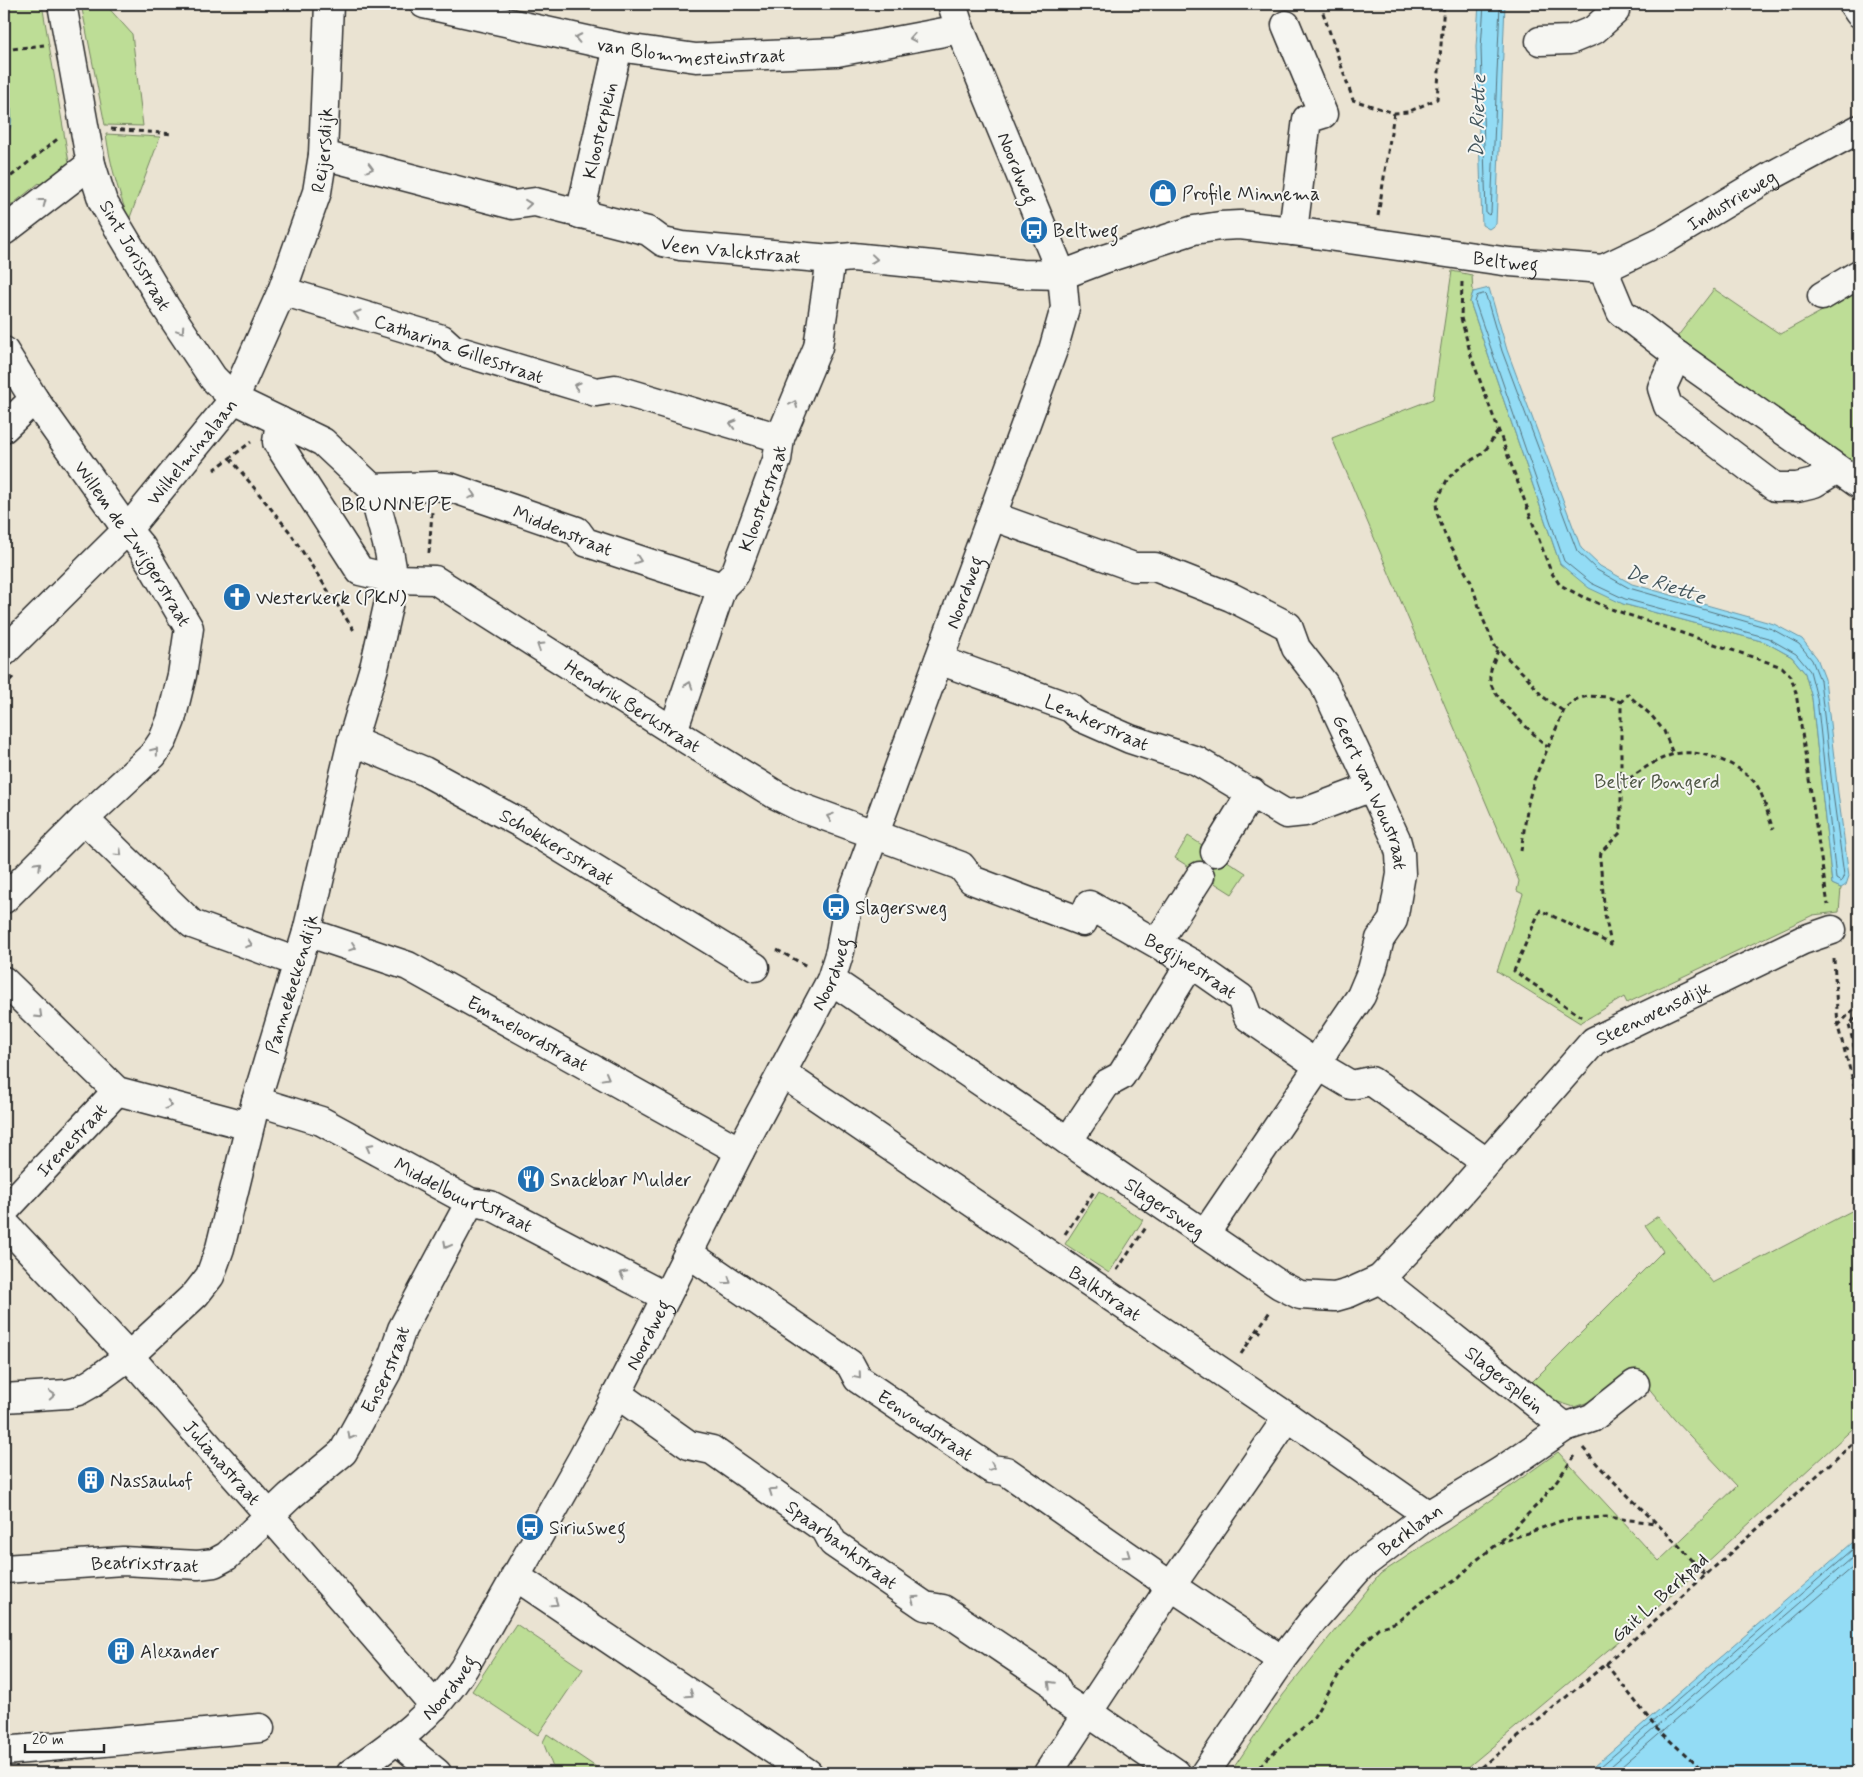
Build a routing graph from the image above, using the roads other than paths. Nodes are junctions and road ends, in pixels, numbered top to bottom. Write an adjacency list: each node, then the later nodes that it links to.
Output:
1 (62, 4): 14 (street, Sint Jorisstraat)
2 (329, 4): 13 (street, Reijersdijk)
3 (424, 4): 11 (street, van Blommesteinstraat, one-way to 3)
4 (952, 4): 9 (street, Noordweg)
5 (1615, 4): 10 (street)
6 (1853, 4): 7 (street)
7 (1859, 13)
8 (1286, 24): 17 (street)
9 (960, 29): 11 (street, van Blommesteinstraat, one-way to 11); 21 (street, Noordweg)
10 (1540, 41)
11 (618, 46): 15 (street, Kloosterplein)
12 (1859, 129): 19 (street, Industrieweg)
13 (323, 155): 15 (street, Veen Valckstraat, one-way to 15); 22 (street, Reijersdijk)
14 (92, 164): 16 (street, one-way to 14); 27 (street, Sint Jorisstraat, one-way to 27)
15 (580, 214): 18 (street, Veen Valckstraat)
16 (4, 231)
17 (1292, 231): 19 (street, Beltweg); 21 (street, Beltweg)
18 (831, 259): 21 (street, Veen Valckstraat, one-way to 21); 30 (street, Kloosterstraat, one-way to 18)
19 (1603, 269): 25 (street)
20 (1859, 274): 23 (street)
21 (1062, 275): 34 (street, Noordweg)
22 (282, 291): 27 (street, Wilhelminalaan); 30 (street, Catharina Gillesstraat, one-way to 22)
23 (1822, 296)
24 (4, 351): 26 (street, Willem de Zwijgerstraat)
25 (1677, 355): 31 (street); 31 (street)
26 (34, 398): 29 (street); 35 (street, Willem de Zwijgerstraat)
27 (234, 399): 28 (street, Sint Jorisstraat); 35 (street, Wilhelminalaan)
28 (280, 421): 33 (street, Sint Jorisstraat); 36 (street, Hendrik Berkstraat)
29 (4, 428)
30 (780, 438): 37 (street, Kloosterstraat)
31 (1837, 469): 32 (street)
32 (1859, 484)
33 (372, 488): 36 (street); 37 (street, Middenstraat, one-way to 37)
34 (992, 516): 39 (street, Noordweg); 42 (street, Geert van Woustraat)
35 (127, 530): 38 (street, Wilhelminalaan); 44 (street, Willem de Zwijgerstraat, one-way to 35)
36 (394, 579): 40 (street, Hendrik Berkstraat, one-way to 36); 41 (street, Pannekoekendijk)
37 (722, 588): 40 (street, Kloosterstraat, one-way to 37)
38 (4, 652)
39 (939, 660): 43 (street, Lemkerstraat); 45 (street, Noordweg)
40 (673, 731): 45 (street, Hendrik Berkstraat, one-way to 40)
41 (352, 741): 50 (street, Pannekoekendijk); 54 (street, Schokkersstraat)
42 (1372, 787): 43 (street, Lemkerstraat); 57 (street, Geert van Woustraat)
43 (1252, 792): 46 (street)
44 (84, 819): 48 (street, Willem de Zwijgerstraat, one-way to 44); 52 (street, one-way to 52)
45 (876, 833): 51 (street, Begijnestraat); 55 (street, Noordweg)
46 (1215, 852)
47 (1200, 876): 51 (street)
48 (4, 899)
49 (1832, 930): 63 (street, Steenovensdijk)
50 (307, 932): 52 (street, Pannekoekendijk); 62 (street, Emmeloordstraat, one-way to 62)
51 (1157, 943): 53 (street, Begijnestraat)
52 (297, 962): 60 (street, Pannekoekendijk)
53 (1191, 963): 57 (street, Begijnestraat); 61 (street)
54 (755, 966)
55 (831, 980): 58 (street, Noordweg); 61 (street, Slagersweg)
56 (4, 982): 59 (street, one-way to 59)
57 (1319, 1066): 63 (street, Begijnestraat); 67 (street, Geert van Woustraat)
58 (782, 1074): 62 (street, Noordweg); 75 (street, Balkstraat)
59 (117, 1091): 60 (street, Middelbuurtstraat, one-way to 60); 65 (street, Irenestraat)
60 (253, 1114): 64 (street, Middelbuurtstraat, one-way to 60); 71 (street, Pannekoekendijk)
61 (1068, 1141): 67 (street, Slagersweg)
62 (740, 1152): 68 (street, Noordweg)
63 (1486, 1162): 69 (street, Slagersweg)
64 (470, 1202): 70 (street, Middelbuurtstraat, one-way to 64); 78 (street, Enserstraat, one-way to 78)
65 (4, 1211)
66 (4, 1223): 71 (street, Julianastraat)
67 (1205, 1234): 69 (street, Slagersweg)
68 (688, 1254): 70 (street, Noordweg); 81 (street, Eenvoudstraat, one-way to 81)
69 (1380, 1279): 76 (street, Slagersplein)
70 (666, 1297): 73 (street, Noordweg)
71 (129, 1356): 74 (street, Pannekoekendijk, one-way to 71); 78 (street, Julianastraat)
72 (1635, 1384): 76 (street)
73 (617, 1394): 80 (street, Noordweg); 84 (street, Spaarbankstraat, one-way to 73)
74 (4, 1398)
75 (1288, 1417): 77 (street, Balkstraat); 81 (street)
76 (1565, 1427): 77 (street, Berklaan)
77 (1428, 1515): 82 (street, Berklaan)
78 (270, 1516): 79 (street, Beatrixstraat); 83 (street, Julianastraat)
79 (4, 1569)
80 (515, 1576): 83 (street, Noordweg); 90 (street, one-way to 90)
81 (1171, 1586): 82 (street); 84 (street)
82 (1282, 1660): 93 (street, Berklaan)
83 (435, 1706): 86 (street, Noordweg)
84 (1087, 1715): 91 (street); 92 (street)
85 (260, 1728): 87 (street)
86 (398, 1741): 88 (street, Noordweg); 89 (street)
87 (4, 1751)
88 (351, 1773)
89 (437, 1773)
90 (808, 1773)
91 (1048, 1773)
92 (1176, 1773)
93 (1205, 1773)

